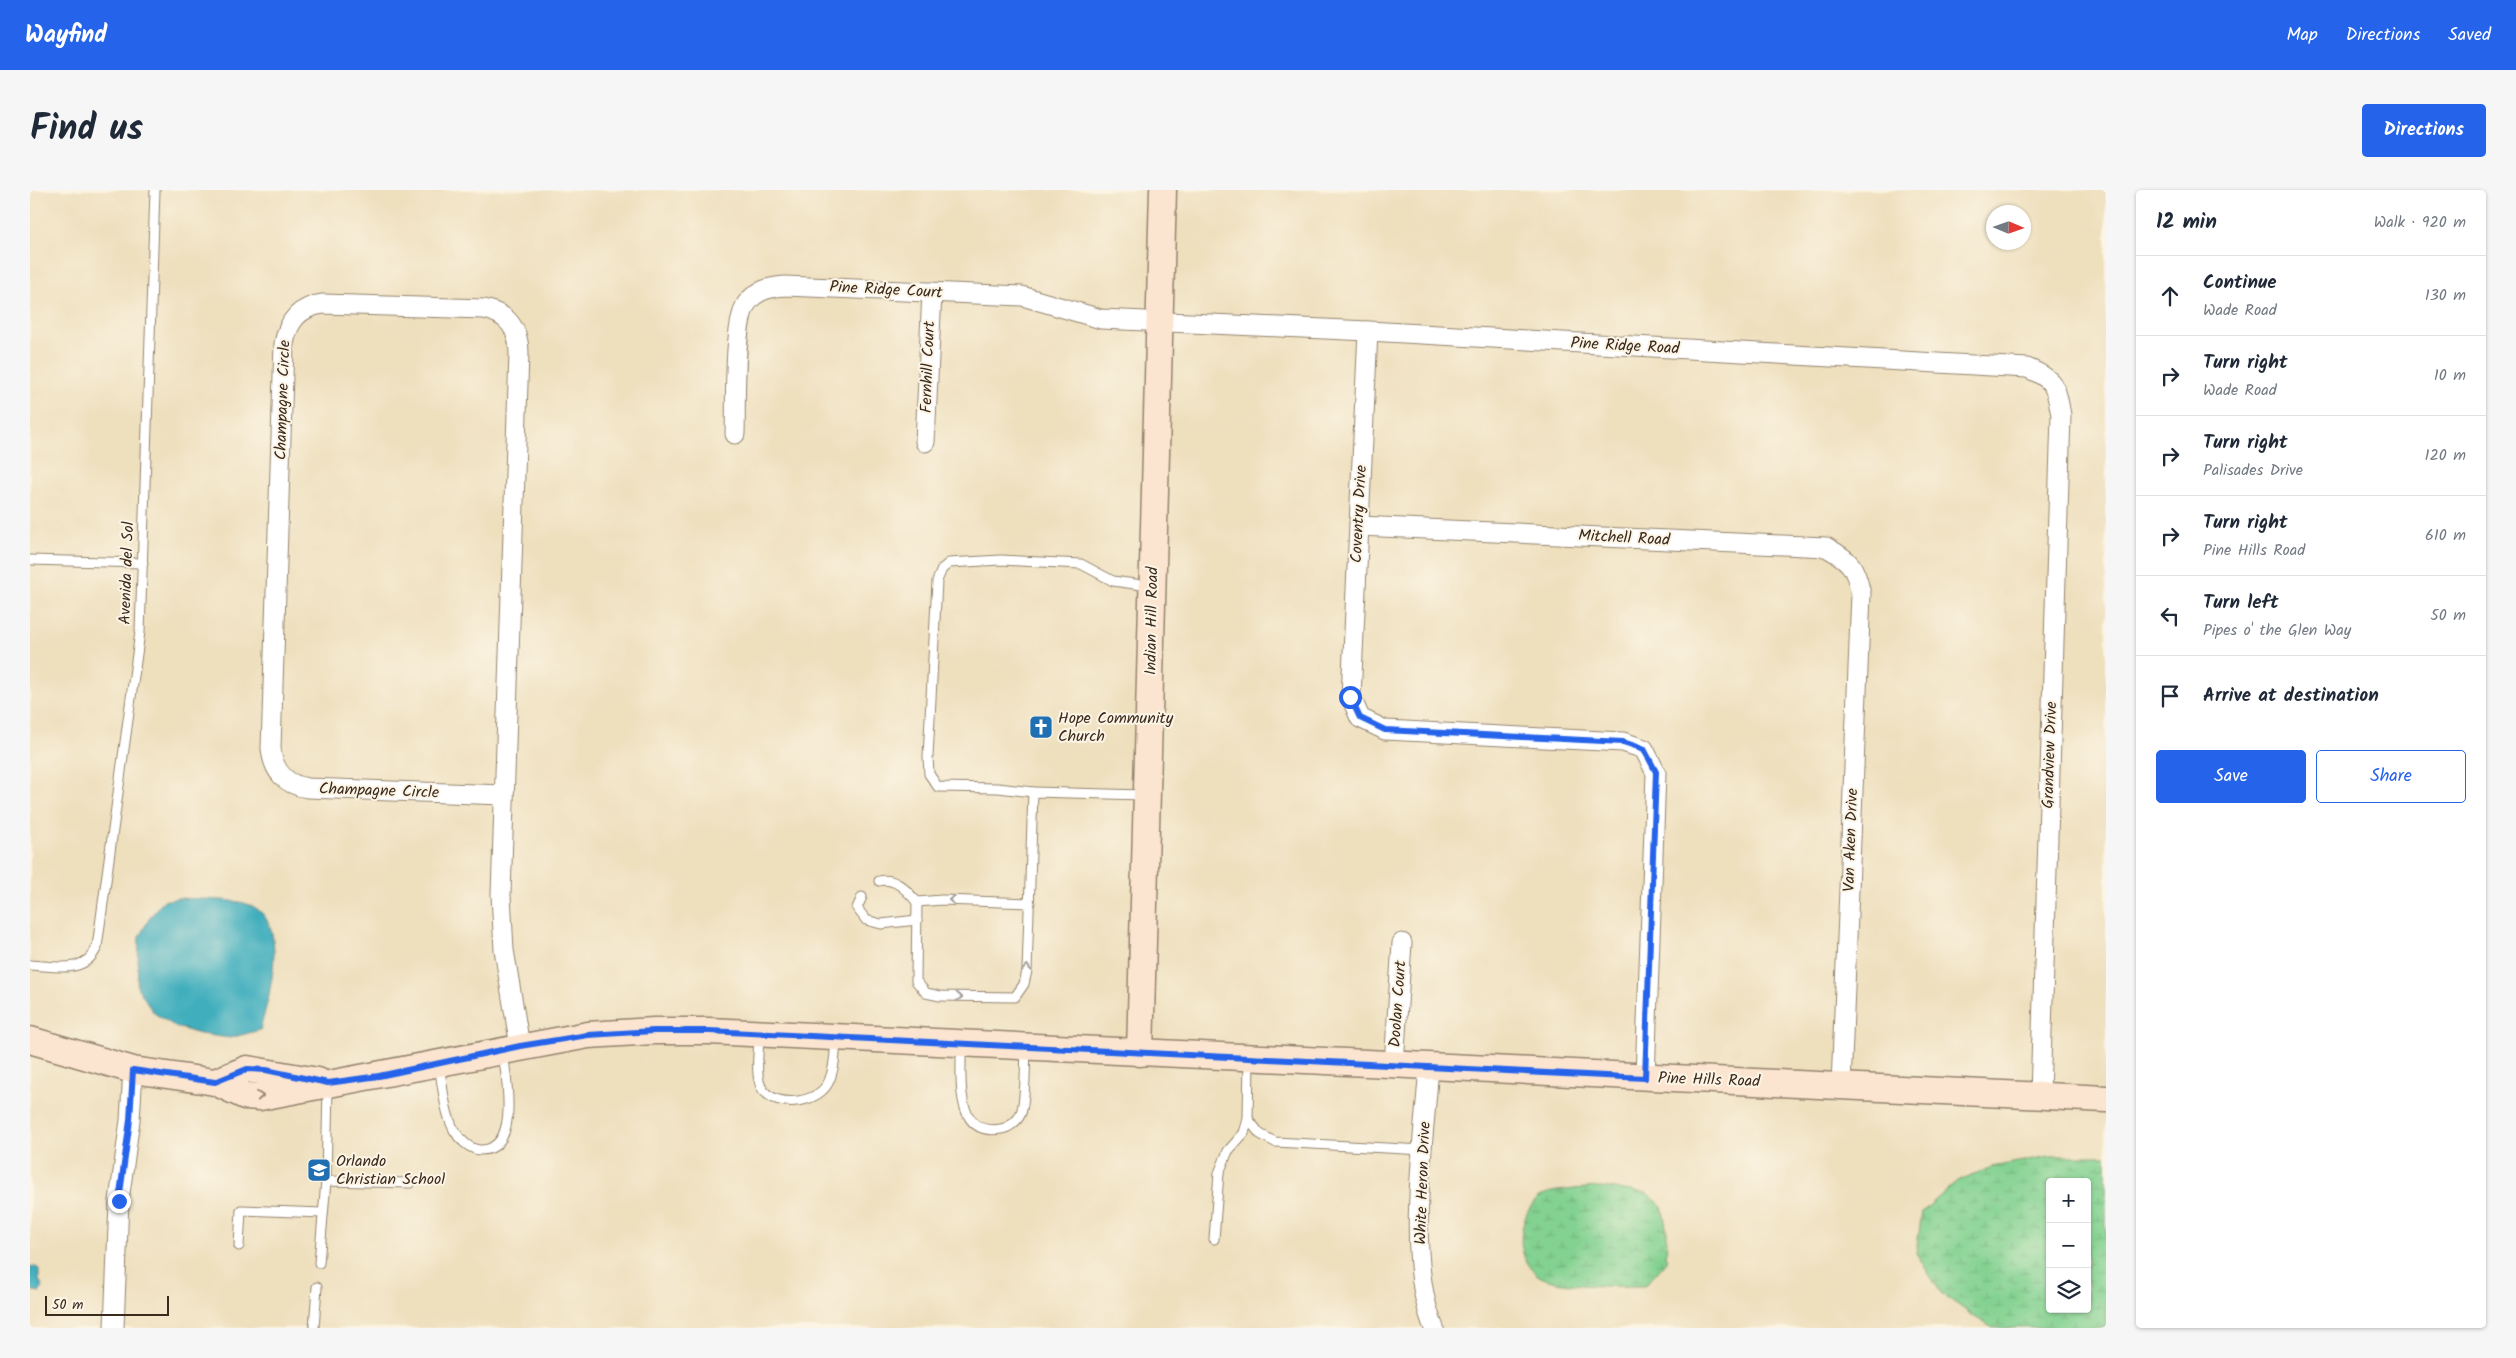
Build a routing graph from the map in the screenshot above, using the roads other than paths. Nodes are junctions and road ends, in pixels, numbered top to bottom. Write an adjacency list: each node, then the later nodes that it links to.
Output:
1 (1162, 190): 4 (main road, Indian Hill Road)
2 (155, 194): 11 (lane, Avenida del Sol)
3 (932, 292): 4 (street, Pine Ridge Court); 7 (street, Pine Ridge Court); 8 (street, Fernhill Court)
4 (1160, 323): 5 (street, Pine Ridge Road); 12 (main road, Indian Hill Road)
5 (1368, 331): 6 (street, Pine Ridge Road); 9 (street, Coventry Drive)
6 (2061, 415): 39 (street, Grandview Drive)
7 (735, 434)
8 (925, 442)
9 (1359, 526): 13 (street, Mitchell Road); 36 (street, Coventry Drive)
10 (30, 560): 11 (lane)
11 (143, 563): 23 (lane, Avenida del Sol)
12 (1152, 586): 14 (lane); 16 (main road, Indian Hill Road)
13 (1861, 594): 38 (street, Van Aken Drive)
14 (1033, 792): 16 (lane); 20 (lane)
15 (504, 795): 15 (street, Champagne Circle); 29 (street, Champagne Circle)
16 (1147, 795): 30 (main road, Indian Hill Road)
17 (879, 882): 19 (lane)
18 (862, 897): 21 (lane)
19 (918, 902): 20 (lane, one-way to 19); 21 (lane)
20 (1030, 903): 21 (lane, one-way to 20)
21 (917, 920)
22 (1402, 943): 33 (street, Doolan Court)
23 (30, 965)
24 (759, 1034): 25 (main road, Pine Hills Road); 25 (lane); 29 (main road, Pine Hills Road)
25 (837, 1038): 27 (main road, Pine Hills Road)
26 (30, 1040): 35 (main road, Pine Hills Road)
27 (961, 1044): 28 (main road, Pine Hills Road); 28 (lane)
28 (1026, 1047): 30 (main road, Pine Hills Road)
29 (511, 1048): 32 (main road, Pine Hills Road); 32 (lane)
30 (1140, 1053): 31 (main road, Pine Hills Road)
31 (1249, 1058): 33 (main road, Pine Hills Road); 41 (lane)
32 (438, 1064): 37 (main road, Pine Hills Road)
33 (1394, 1065): 34 (main road, Pine Hills Road)
34 (1429, 1066): 36 (main road, Pine Hills Road); 42 (street, White Heron Drive)
35 (133, 1070): 37 (main road, Pine Hills Road); 50 (street)
36 (1645, 1078): 38 (main road, Pine Hills Road)
37 (328, 1083): 43 (lane)
38 (1841, 1086): 39 (main road, Pine Hills Road)
39 (2040, 1096): 40 (main road, Pine Hills Road)
40 (2106, 1099)
41 (1248, 1119): 42 (lane); 46 (lane)
42 (1423, 1150): 52 (street, White Heron Drive)
43 (326, 1181): 44 (lane); 45 (lane)
44 (410, 1183)
45 (323, 1213): 47 (lane); 48 (lane)
46 (1214, 1239)
47 (239, 1246)
48 (319, 1263)
49 (317, 1287): 51 (lane)
50 (114, 1328)
51 (314, 1328)
52 (1434, 1328)

